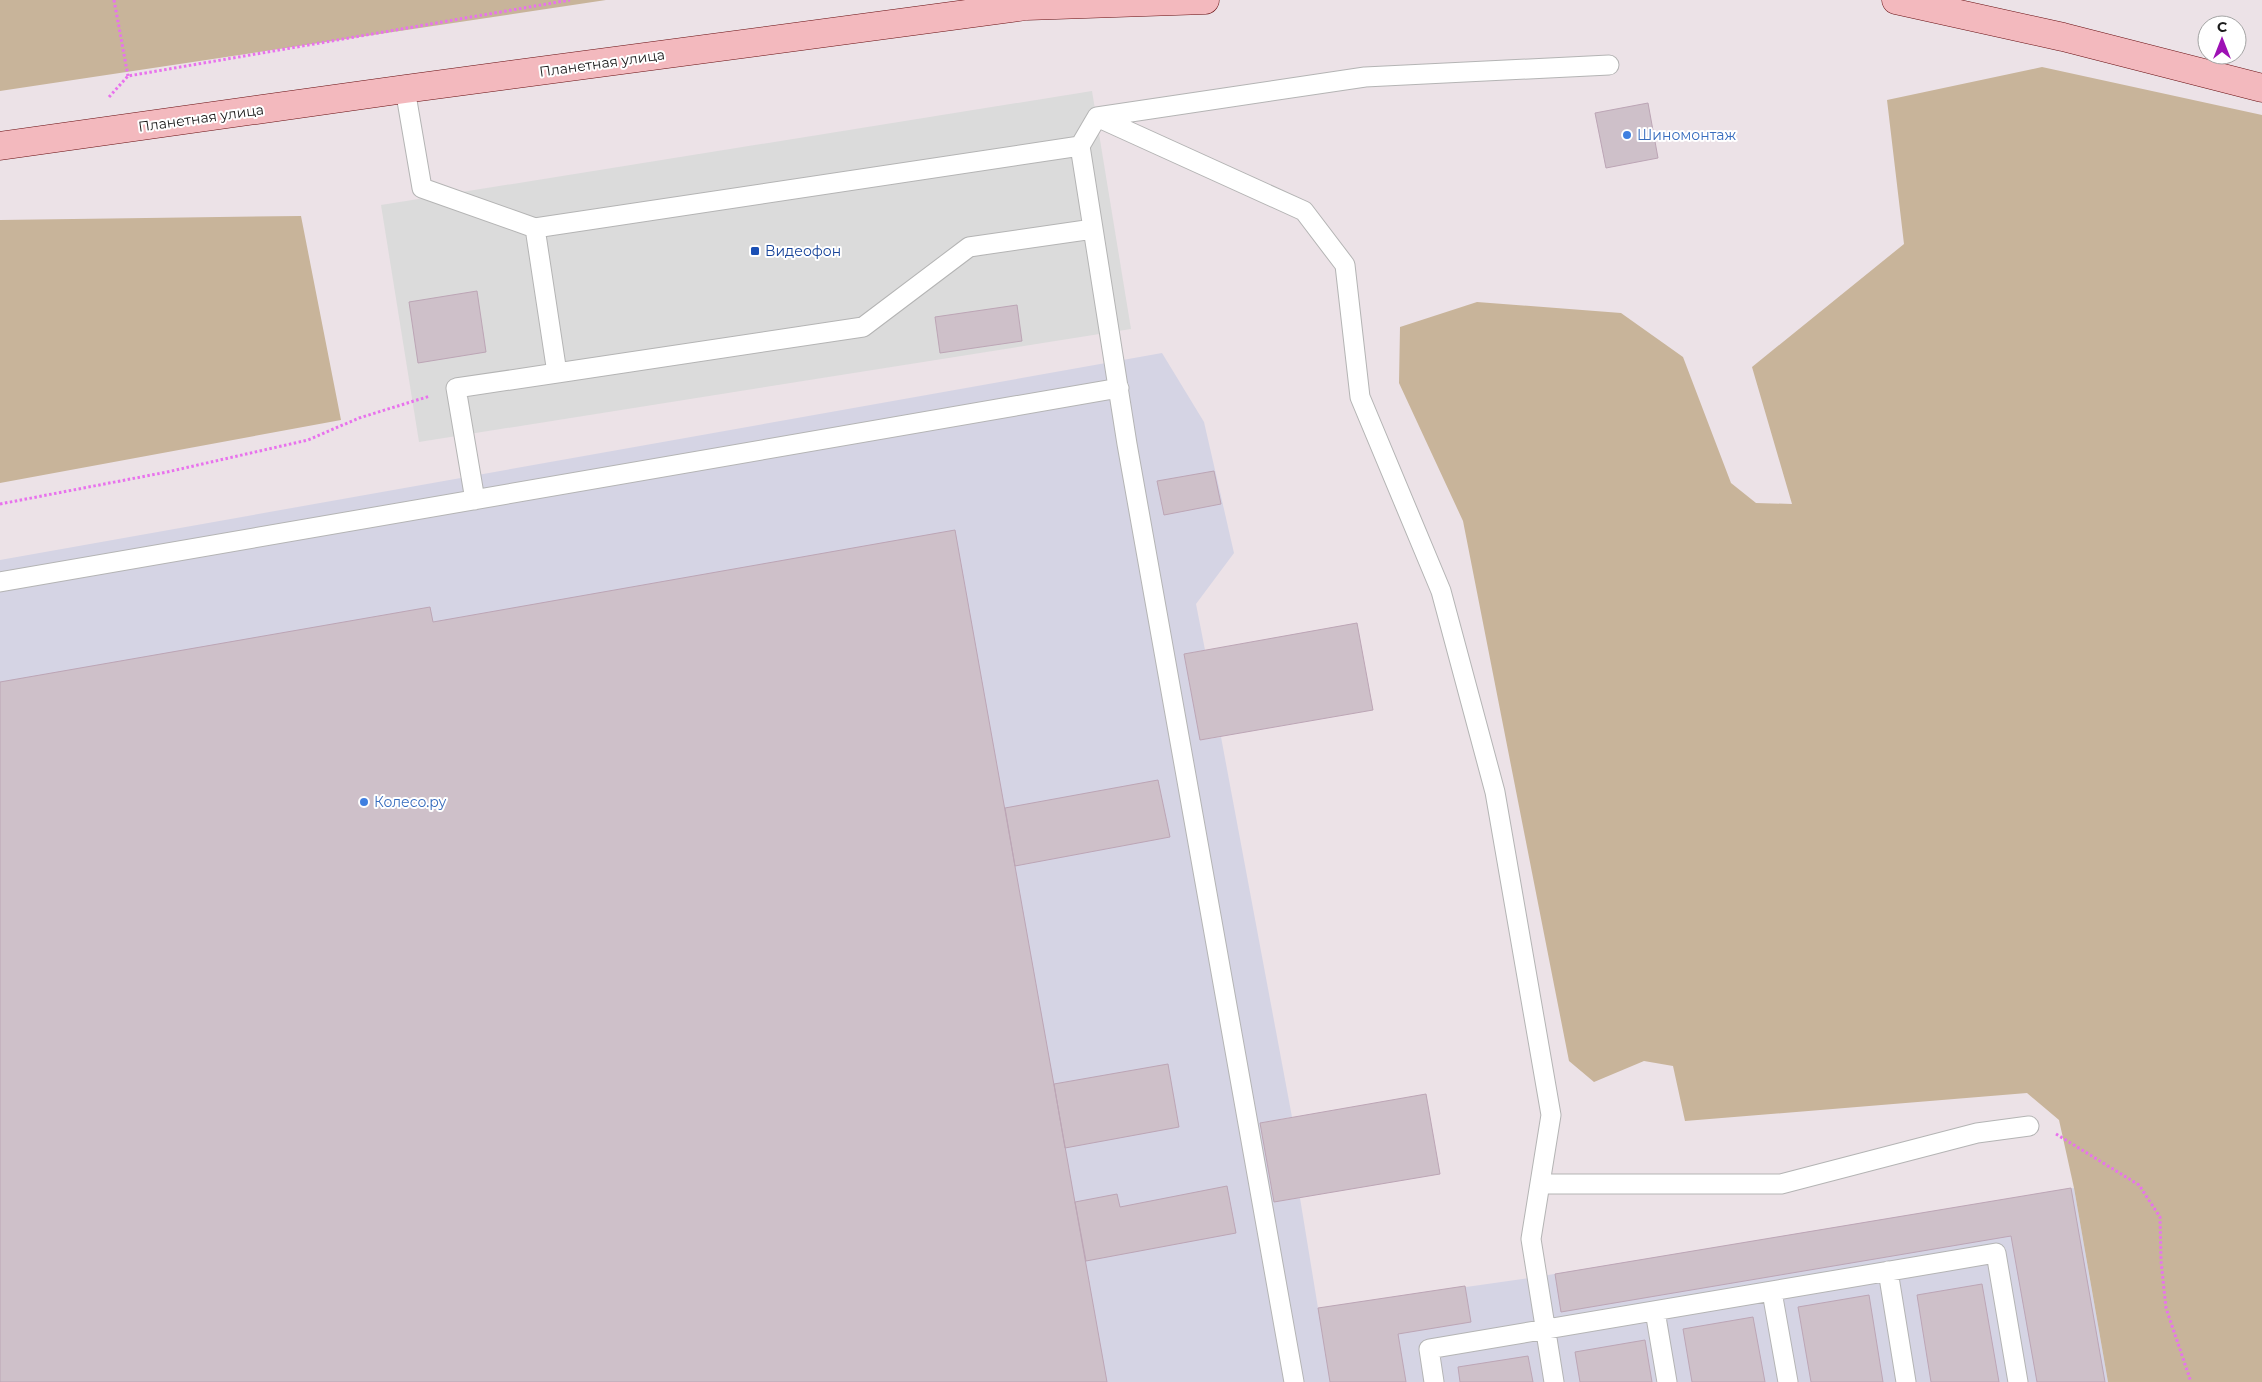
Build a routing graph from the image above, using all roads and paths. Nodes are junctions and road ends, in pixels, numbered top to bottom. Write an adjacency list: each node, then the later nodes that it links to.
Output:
1 (114, 0): 9 (path)
2 (570, 0): 9 (path)
3 (1200, 0): 4 (main road, Планетная улица); 5 (main road); 7 (main road, Планетная улица)
4 (1205, 0)
5 (1214, 0)
6 (1896, 0): 10 (main road)
7 (1038, 3): 11 (main road, Планетная улица)
8 (1609, 65): 12 (lane)
9 (128, 76): 13 (path)
10 (2262, 88)
11 (405, 89): 13 (main road, Планетная улица); 16 (lane)
12 (1096, 117): 15 (lane); 25 (lane)
13 (72, 136): 14 (main road, Планетная улица)
14 (0, 146)
15 (1080, 146): 16 (lane); 17 (lane)
16 (535, 228): 18 (lane)
17 (1093, 229): 18 (lane); 20 (lane)
18 (557, 373): 19 (lane)
19 (456, 388): 21 (lane); 22 (path)
20 (1119, 388): 21 (lane); 30 (lane)
21 (475, 500): 23 (lane)
22 (0, 504)
23 (0, 582)
24 (2029, 1126): 25 (lane); 37 (path)
25 (1540, 1184): 29 (lane)
26 (1888, 1271): 27 (lane); 35 (lane); 36 (lane)
27 (1772, 1292): 28 (lane); 34 (lane)
28 (1655, 1312): 29 (lane); 33 (lane)
29 (1546, 1330): 31 (lane); 32 (lane)
30 (1294, 1382)
31 (1434, 1382)
32 (1554, 1382)
33 (1667, 1382)
34 (1788, 1382)
35 (1906, 1382)
36 (2018, 1382)
37 (2191, 1382)

